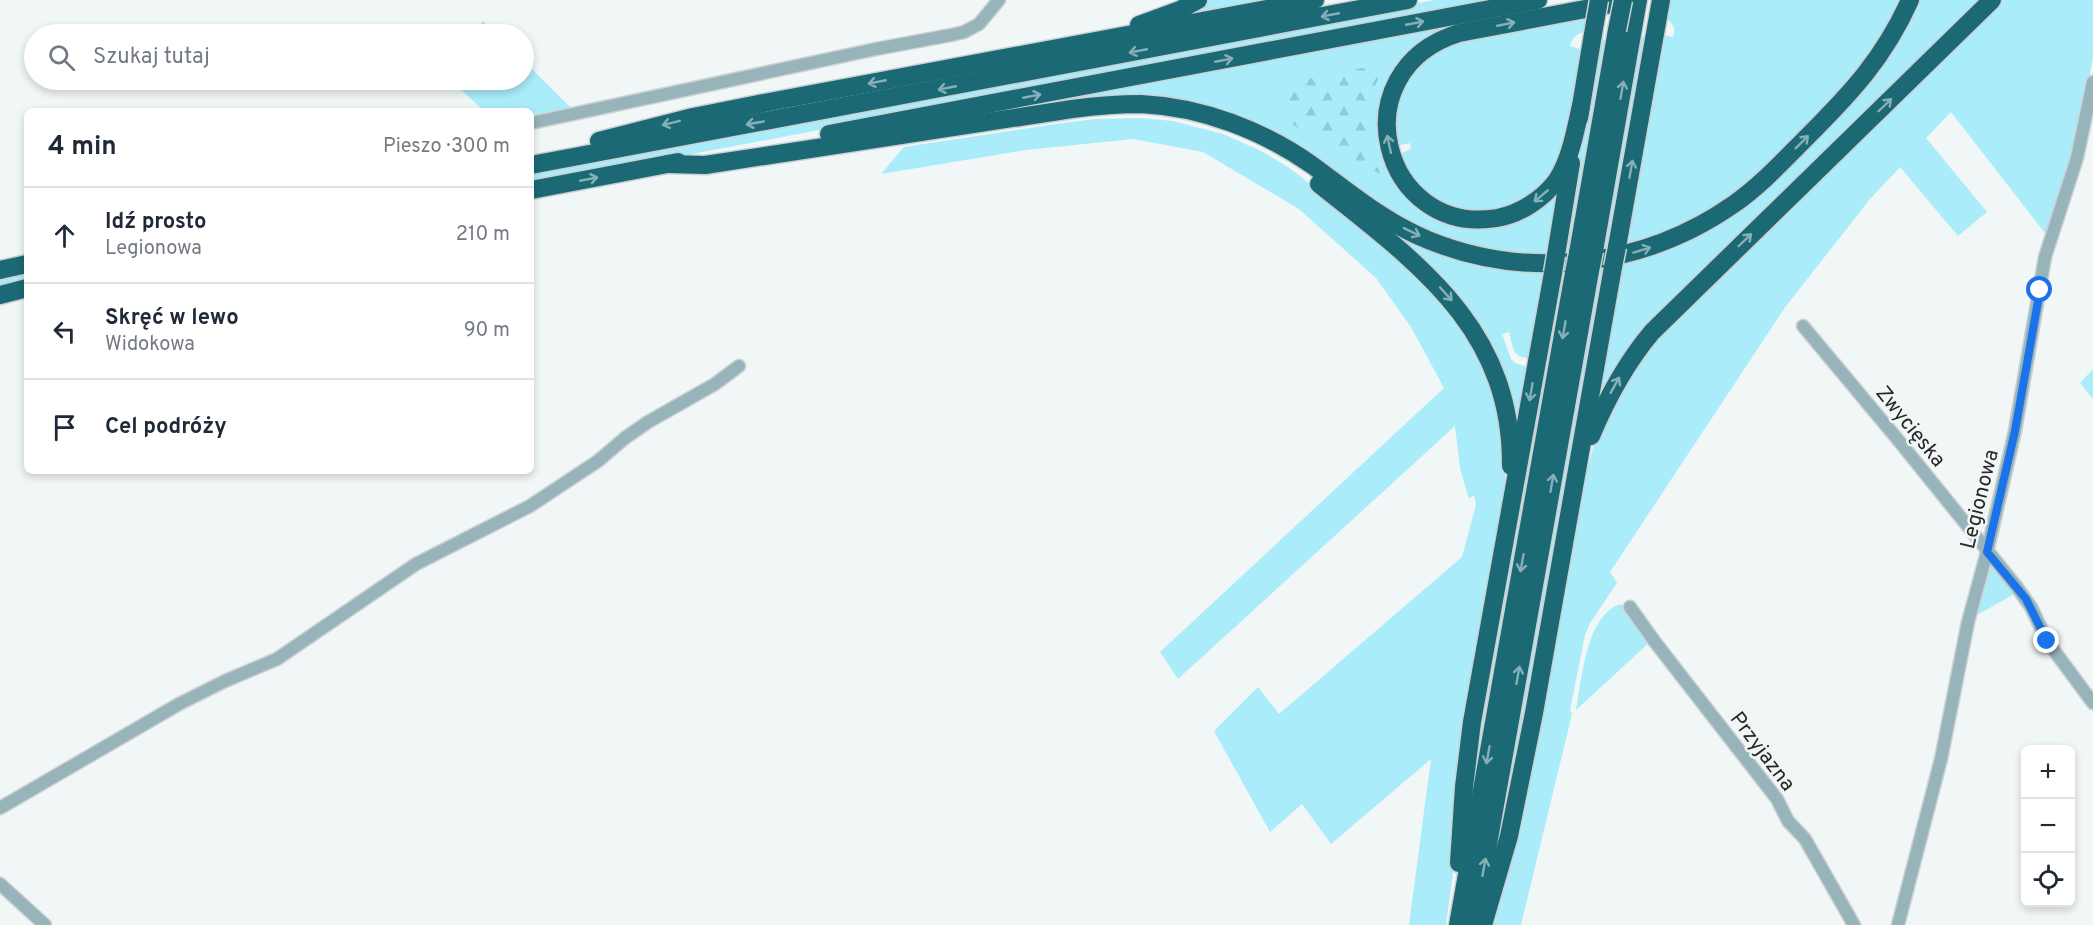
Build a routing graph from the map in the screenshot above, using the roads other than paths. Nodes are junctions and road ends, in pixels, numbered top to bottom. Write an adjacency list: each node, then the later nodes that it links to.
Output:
1 (999, 0): 18 (street)
2 (1198, 0): 14 (highway)
3 (1315, 0): 14 (highway)
4 (1408, 0): 20 (highway, one-way to 20)
5 (1538, 0): 21 (highway, one-way to 5)
6 (1599, 0): 16 (highway, bridge)
7 (1623, 0): 13 (highway, bridge)
8 (1633, 0): 16 (highway, one-way to 8)
9 (1638, 0): 13 (highway)
10 (1661, 0): 30 (highway, one-way to 10, bridge)
11 (1910, 0): 17 (highway, one-way to 11)
12 (1992, 0): 30 (highway, one-way to 12)
13 (1625, 29): 25 (highway, bridge)
14 (1079, 44): 19 (highway, one-way to 19)
15 (2093, 82): 32 (street, Legionowa)
16 (1581, 106): 31 (highway, one-way to 31)
17 (1179, 109): 21 (highway); 31 (highway, one-way to 31)
18 (534, 122)
19 (534, 158)
20 (534, 164)
21 (668, 164): 22 (highway, one-way to 21)
22 (534, 189)
23 (24, 265): 24 (highway)
24 (0, 270)
25 (1582, 272): 38 (highway, one-way to 38); 39 (highway, one-way to 25)
26 (24, 289): 27 (highway)
27 (0, 295)
28 (1803, 326): 32 (street, Zwycięska)
29 (739, 366): 35 (street)
30 (1574, 498): 40 (highway)
31 (1508, 527): 38 (highway)
32 (1987, 552): 34 (street, Zwycięska); 42 (street, Legionowa)
33 (1630, 607): 41 (street, Przyjazna)
34 (2093, 703)
35 (0, 808)
36 (0, 884): 37 (street)
37 (45, 925)
38 (1457, 925)
39 (1473, 925)
40 (1483, 925)
41 (1854, 925)
42 (1898, 925)

